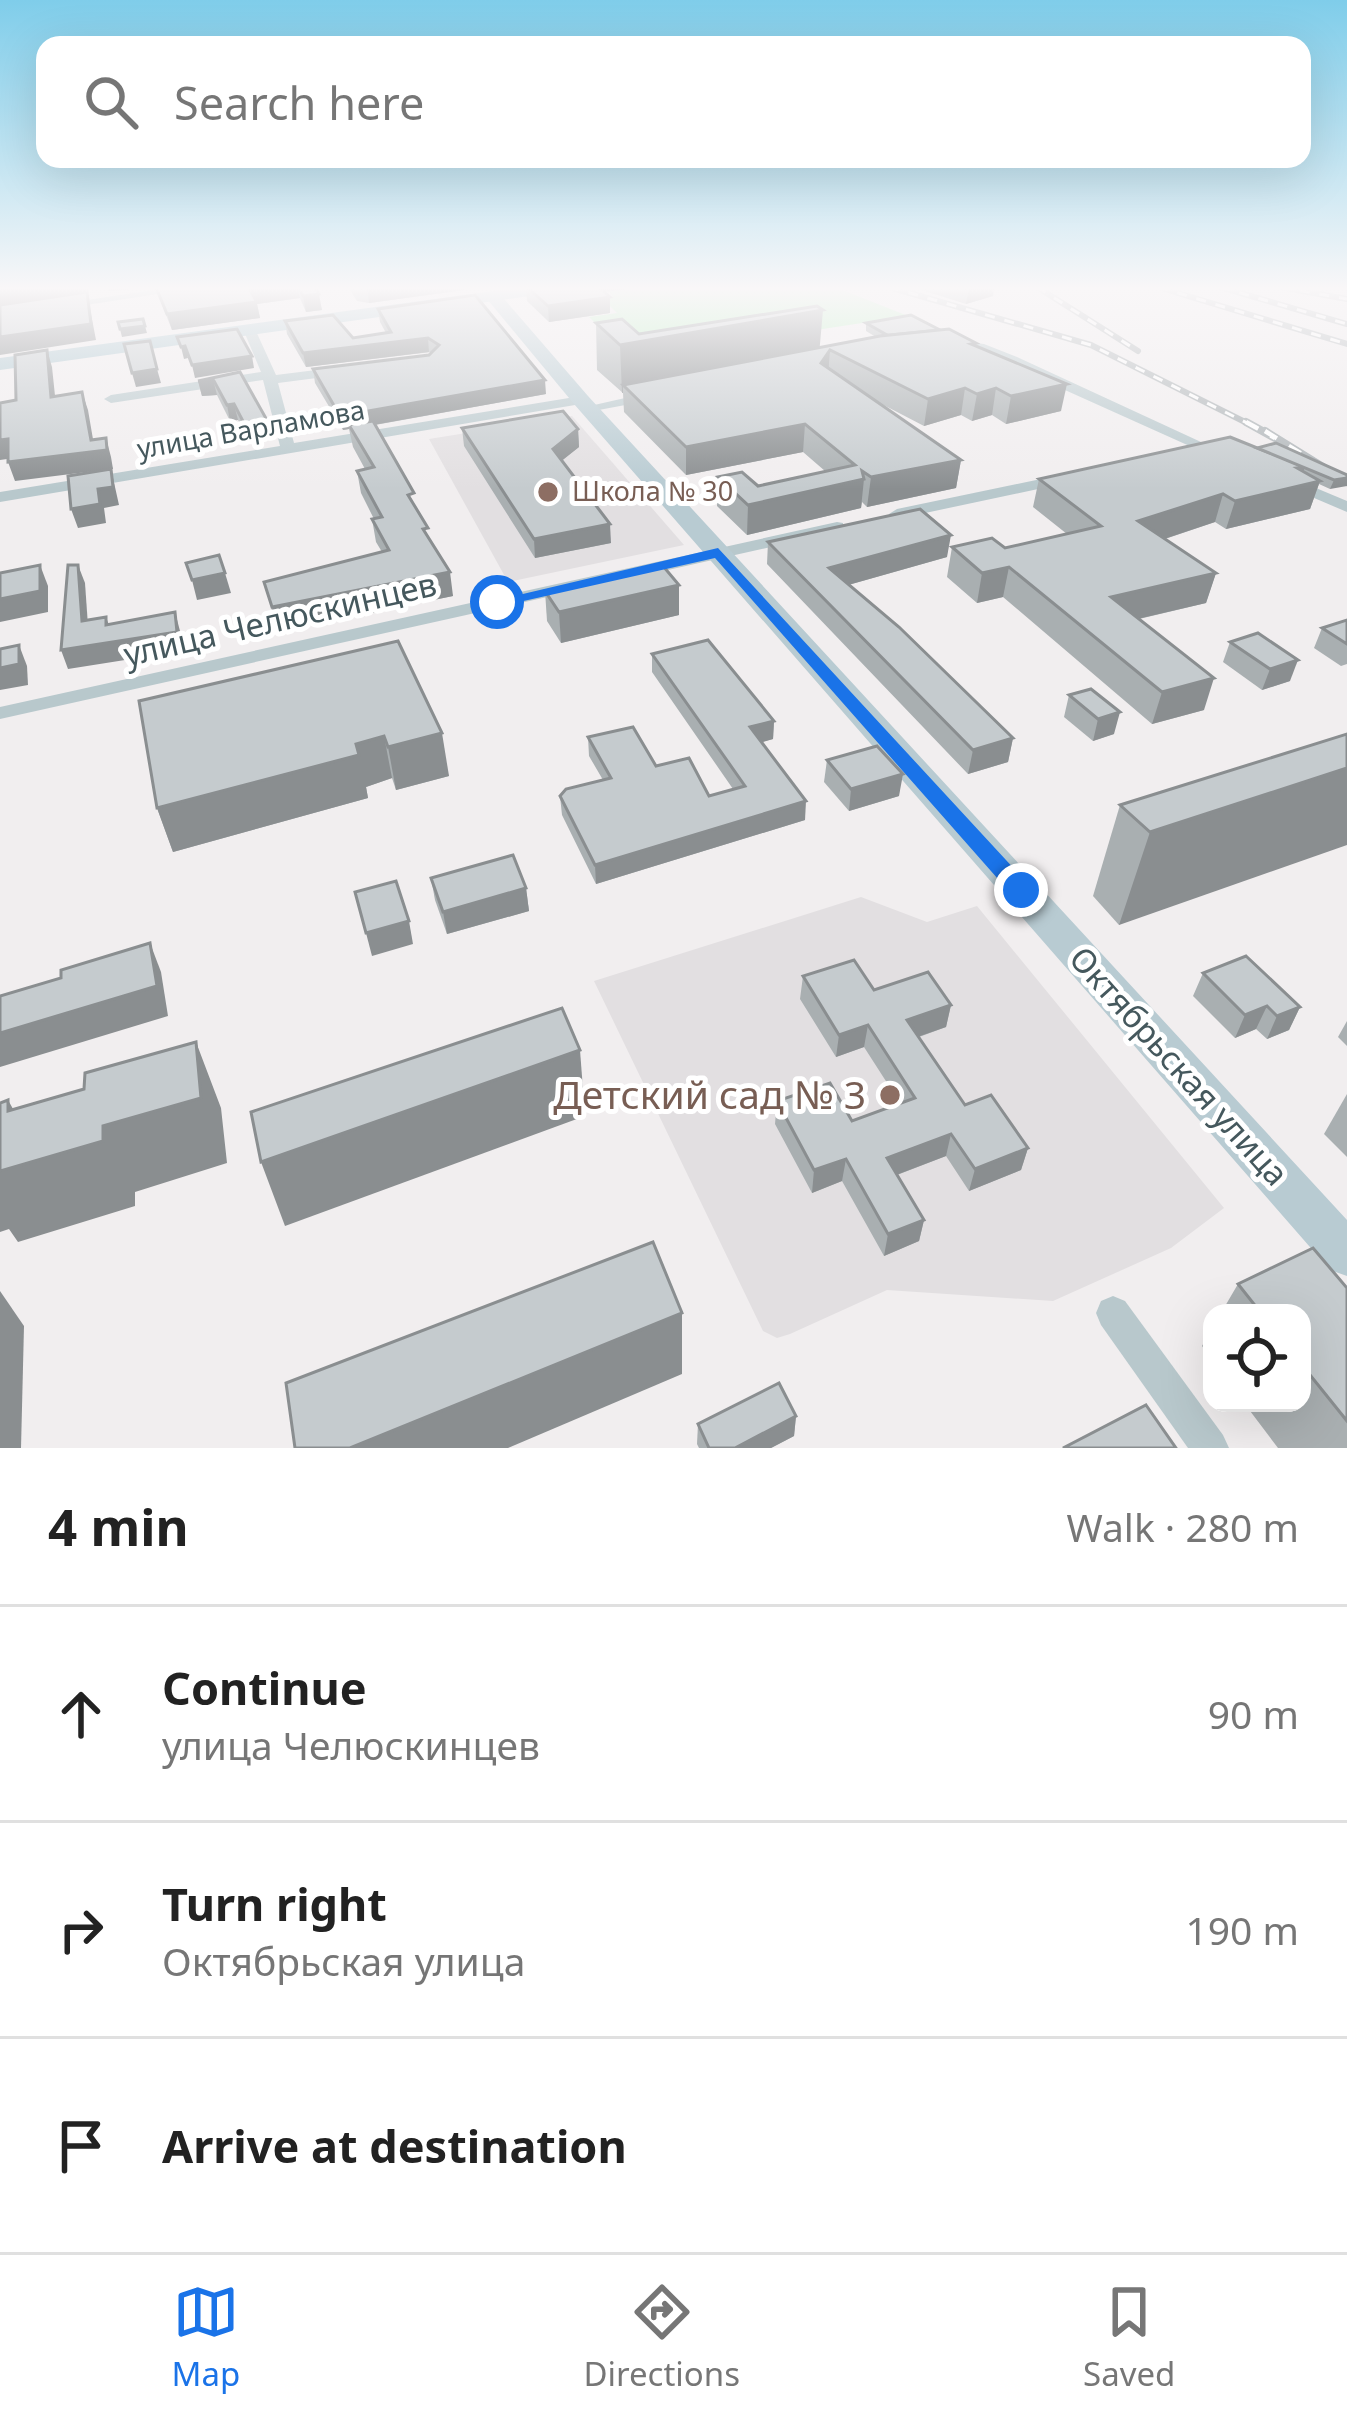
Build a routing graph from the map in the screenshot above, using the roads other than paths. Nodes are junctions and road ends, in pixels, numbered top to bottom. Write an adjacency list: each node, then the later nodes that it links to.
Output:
1 (67, 355): 5 (main road)
2 (259, 355): 7 (street)
3 (543, 355): 10 (main road, Октябрьская улица)
4 (999, 355): 12 (street)
5 (0, 364)
6 (361, 368): 7 (street)
7 (269, 378): 9 (street); 11 (street)
8 (656, 395): 10 (street, улица Варламова)
9 (111, 399)
10 (585, 404): 11 (street, улица Варламова); 21 (main road, Октябрьская улица)
11 (288, 448): 17 (street, улица Варламова)
12 (1207, 449): 13 (street); 14 (street)
13 (1184, 454)
14 (1245, 464)
15 (1090, 474): 19 (street)
16 (1284, 479): 18 (street)
17 (0, 497)
18 (1347, 506)
19 (881, 518)
20 (858, 523): 21 (street, улица Челюскинцев)
21 (718, 553): 22 (street, улица Челюскинцев); 23 (main road, Октябрьская улица)
22 (0, 712)
23 (1347, 1254)
24 (1113, 1312): 25 (street)
25 (1210, 1448)

